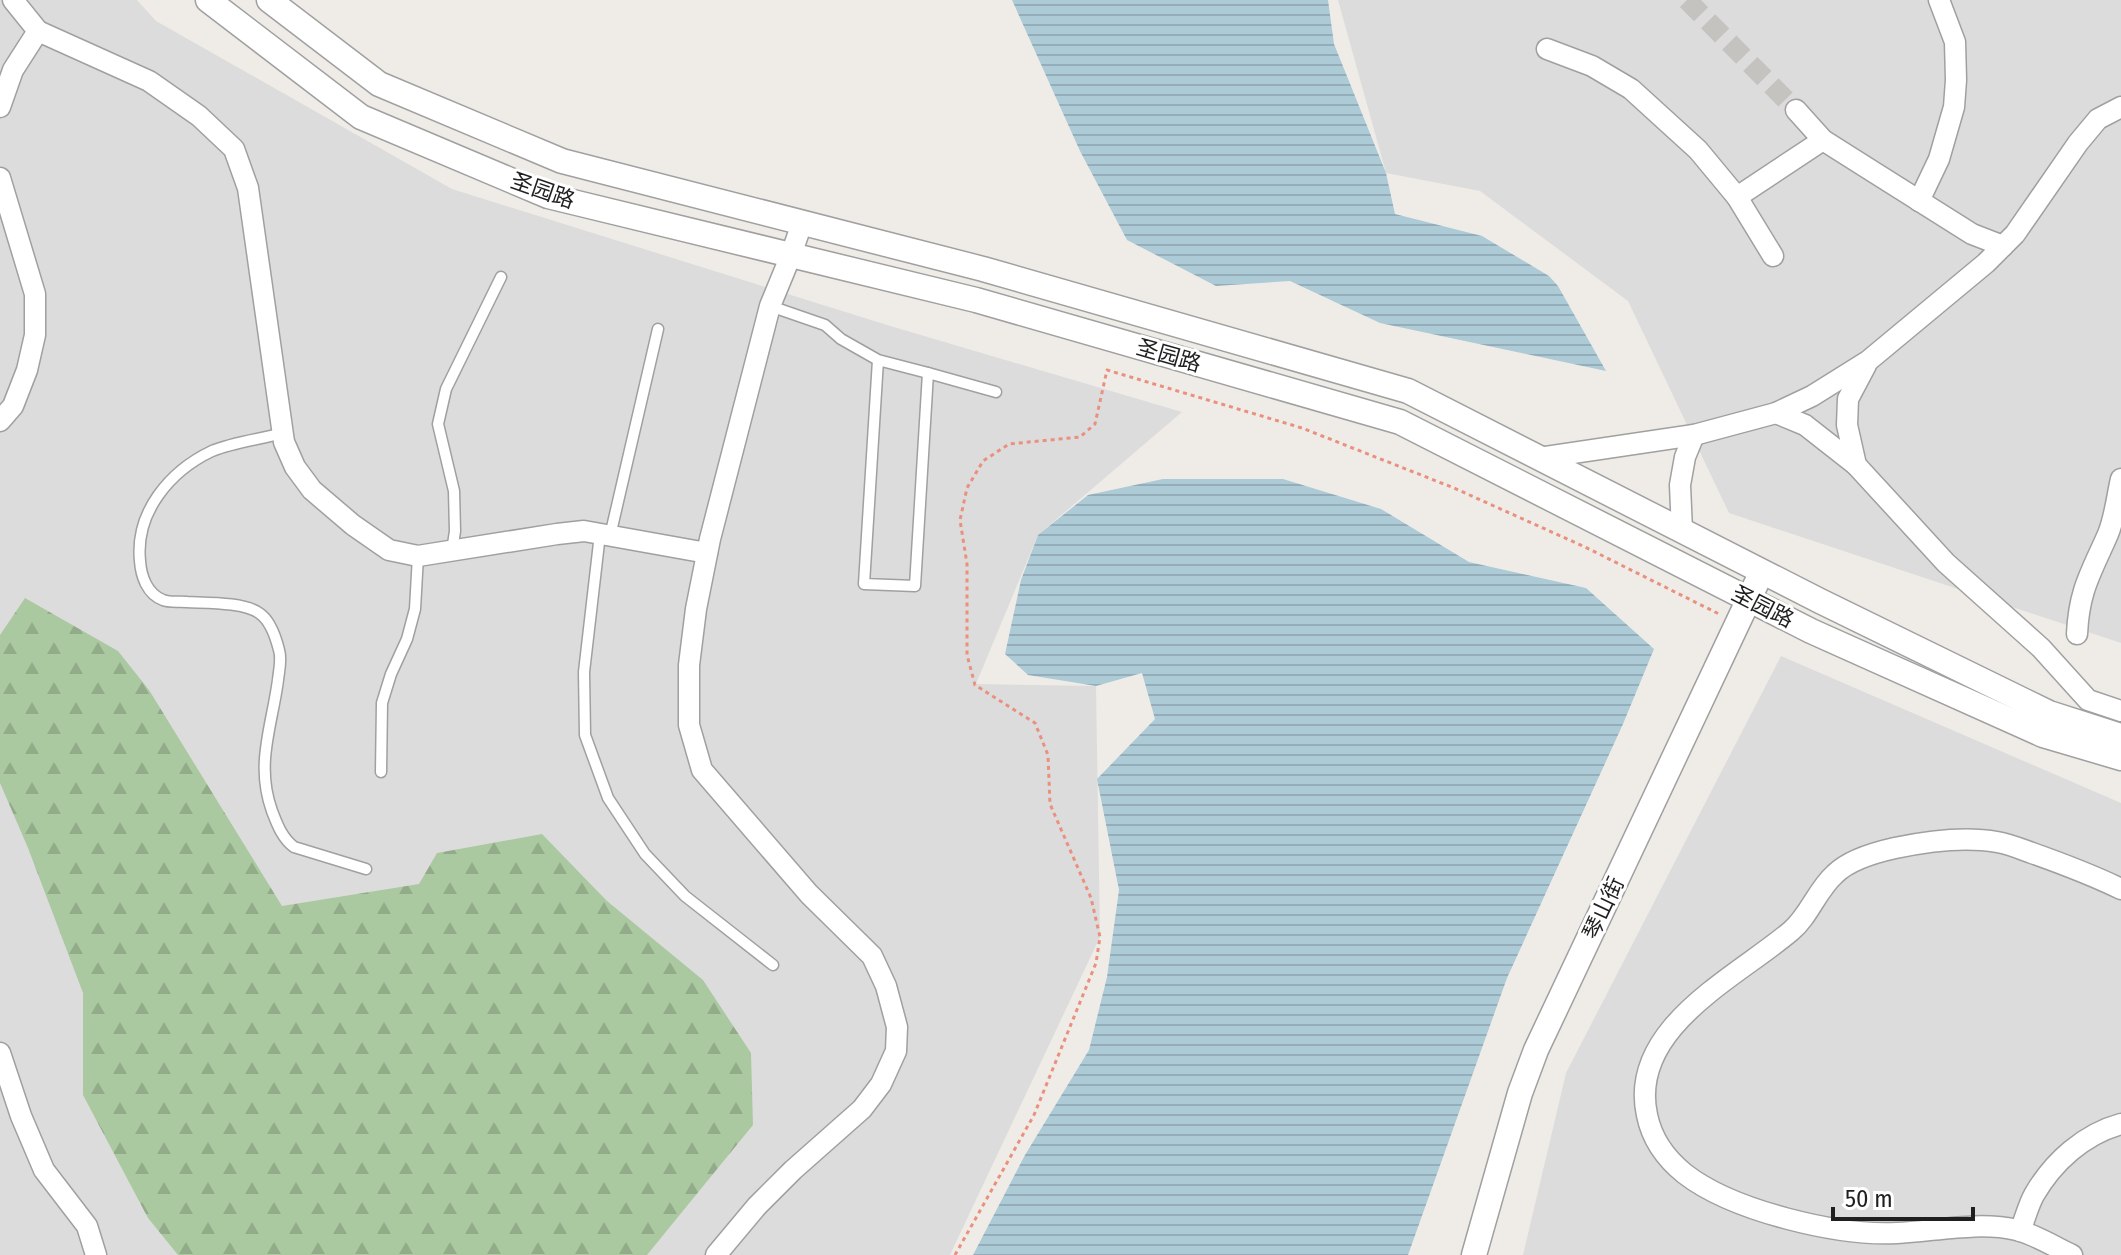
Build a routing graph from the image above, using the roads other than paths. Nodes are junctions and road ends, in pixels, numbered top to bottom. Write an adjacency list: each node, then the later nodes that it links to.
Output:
1 (13, 0): 5 (street)
2 (208, 0): 17 (street, 圣园路)
3 (269, 0): 14 (street, 圣园路)
4 (1939, 0): 13 (street)
5 (38, 31): 7 (street); 28 (street)
6 (1547, 49): 12 (street)
7 (0, 107)
8 (2121, 107): 16 (street)
9 (1796, 110): 10 (street)
10 (1823, 140): 12 (street); 13 (street)
11 (0, 178): 15 (street)
12 (1737, 197): 18 (street)
13 (1919, 201): 16 (street)
14 (802, 223): 17 (street); 30 (street, 圣园路)
15 (7, 229): 27 (street)
16 (2003, 246): 23 (street)
17 (791, 255): 20 (street); 39 (street, 圣园路)
18 (1773, 256)
19 (501, 277): 35 (lane)
20 (770, 306): 22 (lane); 36 (street)
21 (658, 329): 34 (lane)
22 (878, 360): 24 (lane); 24 (lane)
23 (1868, 361): 26 (street); 31 (street)
24 (928, 373): 25 (lane)
25 (996, 392)
26 (1776, 413): 29 (street); 31 (street)
27 (0, 421)
28 (283, 433): 37 (street); 45 (lane)
29 (1694, 435): 30 (street); 33 (street)
30 (1539, 458): 33 (street, 圣园路)
31 (1856, 465): 41 (street)
32 (2121, 479): 40 (street)
33 (1682, 531): 38 (street, 圣园路)
34 (605, 535): 35 (street); 36 (street); 47 (lane)
35 (452, 551): 37 (street)
36 (707, 553): 52 (street)
37 (418, 556): 44 (lane)
38 (1761, 571): 39 (street, 琴山街); 42 (street, 圣园路)
39 (1749, 599): 43 (street, 圣园路); 53 (street, 琴山街)
40 (2077, 634)
41 (2121, 711)
42 (2121, 736)
43 (2121, 758)
44 (381, 772)
45 (366, 869)
46 (2121, 889): 50 (street)
47 (773, 965)
48 (0, 1053): 51 (street)
49 (2121, 1124): 50 (street)
50 (2020, 1231): 54 (street)
51 (96, 1255)
52 (716, 1255)
53 (1474, 1255)
54 (2072, 1255)

